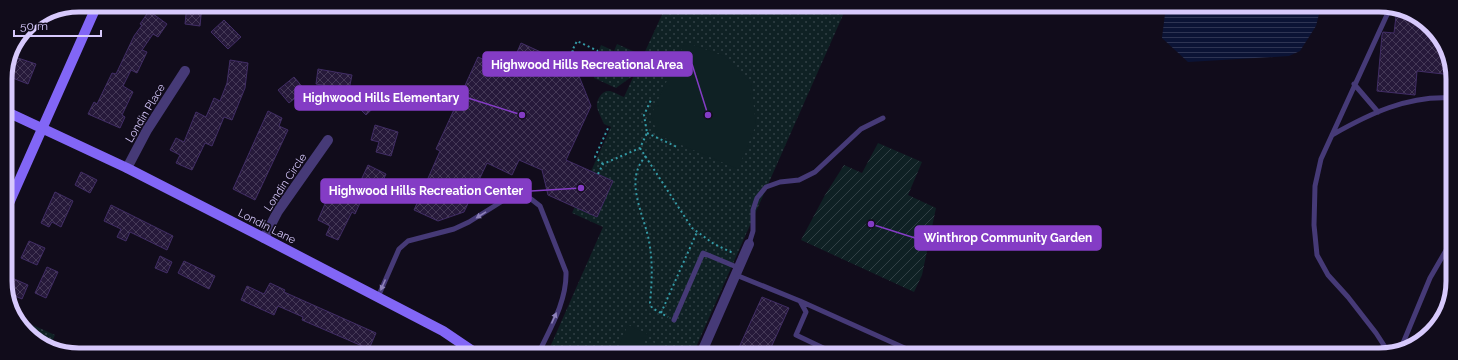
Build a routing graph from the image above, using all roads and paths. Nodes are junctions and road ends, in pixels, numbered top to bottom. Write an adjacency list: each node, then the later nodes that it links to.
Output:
1 (94, 12): 13 (street)
2 (1388, 13): 6 (lane)
3 (598, 51): 4 (path)
4 (595, 60)
5 (185, 71): 21 (street, Londin Place)
6 (1354, 84): 9 (lane); 15 (lane)
7 (1446, 98): 9 (lane)
8 (651, 100): 14 (path)
9 (1378, 112): 15 (lane)
10 (12, 114): 13 (street, Londin Lane)
11 (884, 118): 26 (lane)
12 (609, 126): 20 (path)
13 (43, 127): 21 (street, Londin Lane); 23 (street)
14 (647, 133): 17 (path); 18 (path)
15 (1332, 136): 40 (lane)
16 (328, 140): 25 (street, Londin Circle)
17 (677, 147)
18 (640, 148): 19 (path); 20 (path)
19 (646, 156): 24 (path); 32 (path)
20 (603, 164): 22 (path)
21 (127, 168): 25 (street, Londin Lane)
22 (598, 174)
23 (12, 197)
24 (697, 232): 28 (path); 32 (path)
25 (264, 238): 30 (street, Londin Lane)
26 (750, 244): 28 (street)
27 (1446, 250): 34 (lane)
28 (743, 258): 29 (street)
29 (737, 272): 31 (lane); 33 (lane); 37 (street)
30 (378, 297): 35 (street, Londin Lane); 36 (lane, one-way to 30)
31 (800, 301): 38 (lane); 39 (lane)
32 (661, 313): 33 (path)
33 (674, 320)
34 (1403, 344)
35 (467, 348)
36 (541, 348)
37 (704, 348)
38 (823, 348)
39 (905, 348)
40 (1386, 348)

